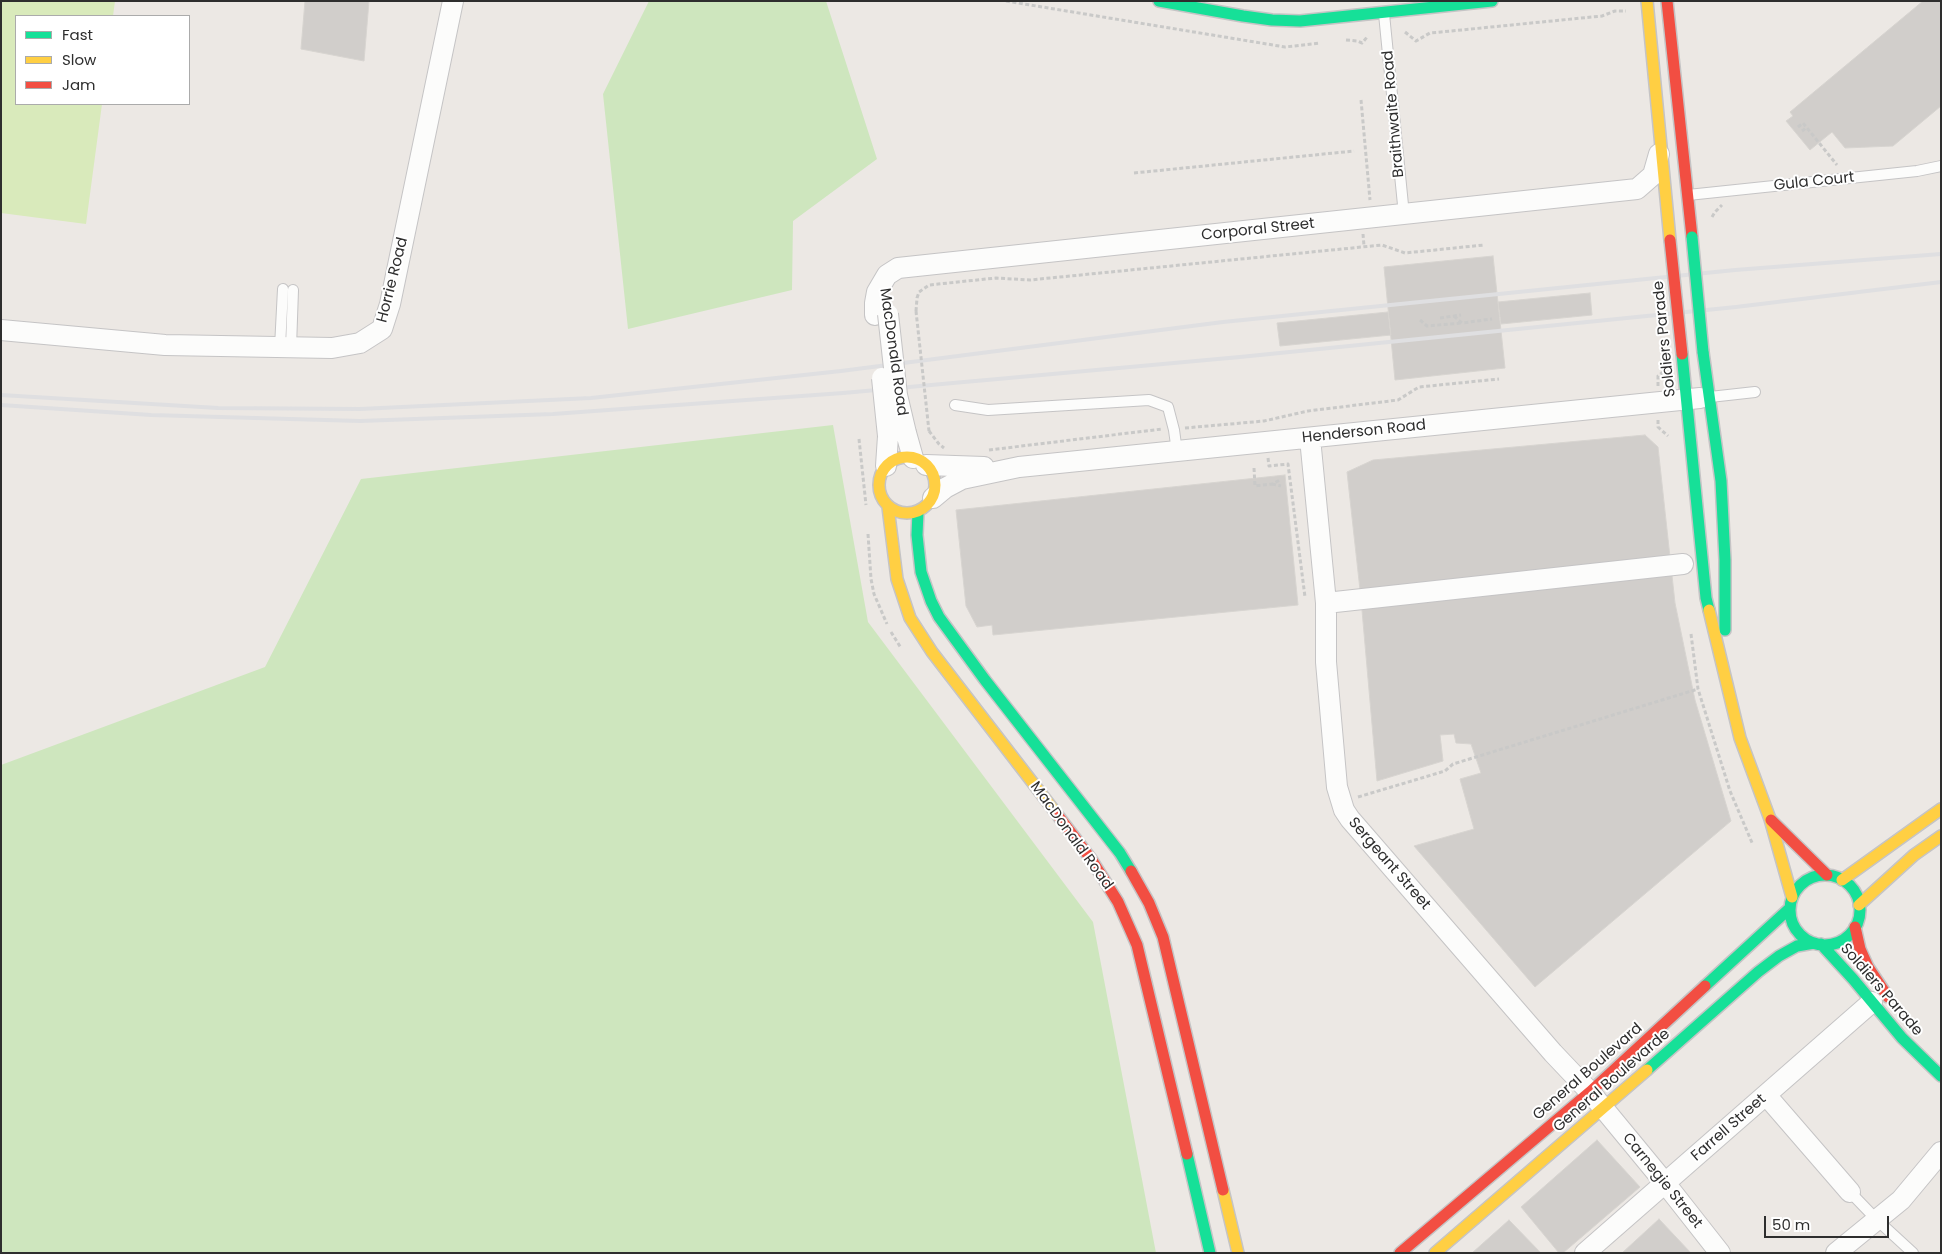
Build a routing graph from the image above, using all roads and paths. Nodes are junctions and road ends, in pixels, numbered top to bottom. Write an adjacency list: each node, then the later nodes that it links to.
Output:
1 (453, 1): 33 (street, Horrie Road)
2 (1159, 1): 7 (street)
3 (1492, 1): 7 (street)
4 (1647, 1): 13 (street, Soldiers Parade)
5 (1667, 1): 20 (street, Soldiers Parade)
6 (1627, 11): 8 (path)
7 (1384, 12): 21 (lane, Braithwaite Road)
8 (1416, 41)
9 (1361, 100): 14 (path)
10 (1798, 127): 11 (path)
11 (1806, 128): 12 (path); 16 (path)
12 (1802, 131)
13 (1661, 148): 19 (street); 22 (street, Soldiers Parade)
14 (1366, 150)
15 (1354, 151): 18 (path)
16 (1837, 165)
17 (1941, 166): 20 (lane, Gula Court)
18 (1134, 173)
19 (1637, 189): 21 (street, Corporal Street); 22 (street)
20 (1687, 195): 36 (street, Soldiers Parade, bridge)
21 (1404, 215): 24 (street, Corporal Street)
22 (1669, 231): 37 (street, Soldiers Parade, bridge)
23 (1484, 245): 43 (path, bridge)
24 (883, 281): 40 (street, MacDonald Road, bridge)
25 (288, 289): 33 (lane)
26 (1461, 315): 27 (path)
27 (1454, 316): 28 (path); 31 (path)
28 (1440, 318)
29 (1492, 319): 31 (path)
30 (1420, 320): 31 (path)
31 (1462, 323)
32 (1, 330): 33 (street, Horrie Road)
33 (286, 347)
34 (1499, 379): 39 (path)
35 (1755, 392): 36 (lane)
36 (1708, 397): 37 (street, Henderson Road); 62 (street, Soldiers Parade)
37 (1686, 399): 41 (street, Henderson Road); 62 (street, Soldiers Parade)
38 (955, 405): 39 (lane)
39 (1174, 430): 44 (path); 45 (lane)
40 (897, 434): 46 (street, MacDonald Road); 48 (street, MacDonald Road)
41 (1310, 438): 45 (street, Henderson Road); 60 (street, Sergeant Street)
42 (859, 439): 56 (path)
43 (946, 449)
44 (988, 451)
45 (1177, 452): 49 (street, Henderson Road)
46 (920, 461): 48 (street); 49 (street, Henderson Road); 54 (street)
47 (1288, 464): 60 (path)
48 (886, 466): 55 (street)
49 (1019, 467): 54 (street, Henderson Road)
50 (1254, 468): 52 (path)
51 (1280, 480): 52 (path)
52 (1272, 484): 53 (path)
53 (1281, 486)
54 (933, 498): 57 (street)
55 (888, 507): 57 (street); 74 (street, MacDonald Road)
56 (866, 511)
57 (918, 512): 73 (street, MacDonald Road)
58 (867, 530): 61 (path)
59 (1683, 564): 60 (street)
60 (1326, 603): 64 (street, Sergeant Street)
61 (905, 653)
62 (1724, 671): 66 (street, Soldiers Parade)
63 (1698, 690): 64 (path)
64 (1340, 802): 81 (street, Sergeant Street)
65 (1941, 809): 69 (street)
66 (1770, 819): 68 (street, Soldiers Parade); 70 (street, Soldiers Parade)
67 (1941, 836): 71 (street)
68 (1828, 875): 69 (street); 70 (street)
69 (1842, 880): 71 (street)
70 (1791, 903): 75 (street); 81 (street, General Boulevard)
71 (1859, 905): 72 (street)
72 (1855, 927): 75 (street); 77 (street, Soldiers Parade)
73 (1163, 937): 74 (street); 90 (street, MacDonald Road)
74 (1137, 944): 89 (street, MacDonald Road)
75 (1817, 944): 76 (street, Soldiers Parade); 83 (street, General Boulevarde)
76 (1872, 1002): 80 (street, Soldiers Parade); 82 (street, Farrell Street)
77 (1894, 1004)
78 (1934, 1051): 79 (street)
79 (1941, 1063)
80 (1941, 1076)
81 (1590, 1092): 83 (street, Sergeant Street); 85 (street, General Boulevard)
82 (1766, 1095): 86 (street, Farrell Street); 87 (street)
83 (1602, 1110): 85 (street); 86 (street, Carnegie Street); 92 (street, General Boulevarde)
84 (1941, 1152): 88 (street)
85 (1487, 1178): 91 (street, General Boulevard)
86 (1665, 1183): 93 (street, Farrell Street); 94 (street, Carnegie Street)
87 (1850, 1192): 88 (lane)
88 (1876, 1219): 95 (street); 96 (lane)
89 (1210, 1253)
90 (1238, 1253)
91 (1400, 1253)
92 (1436, 1253)
93 (1585, 1253)
94 (1720, 1253)
95 (1836, 1253)
96 (1913, 1253)

